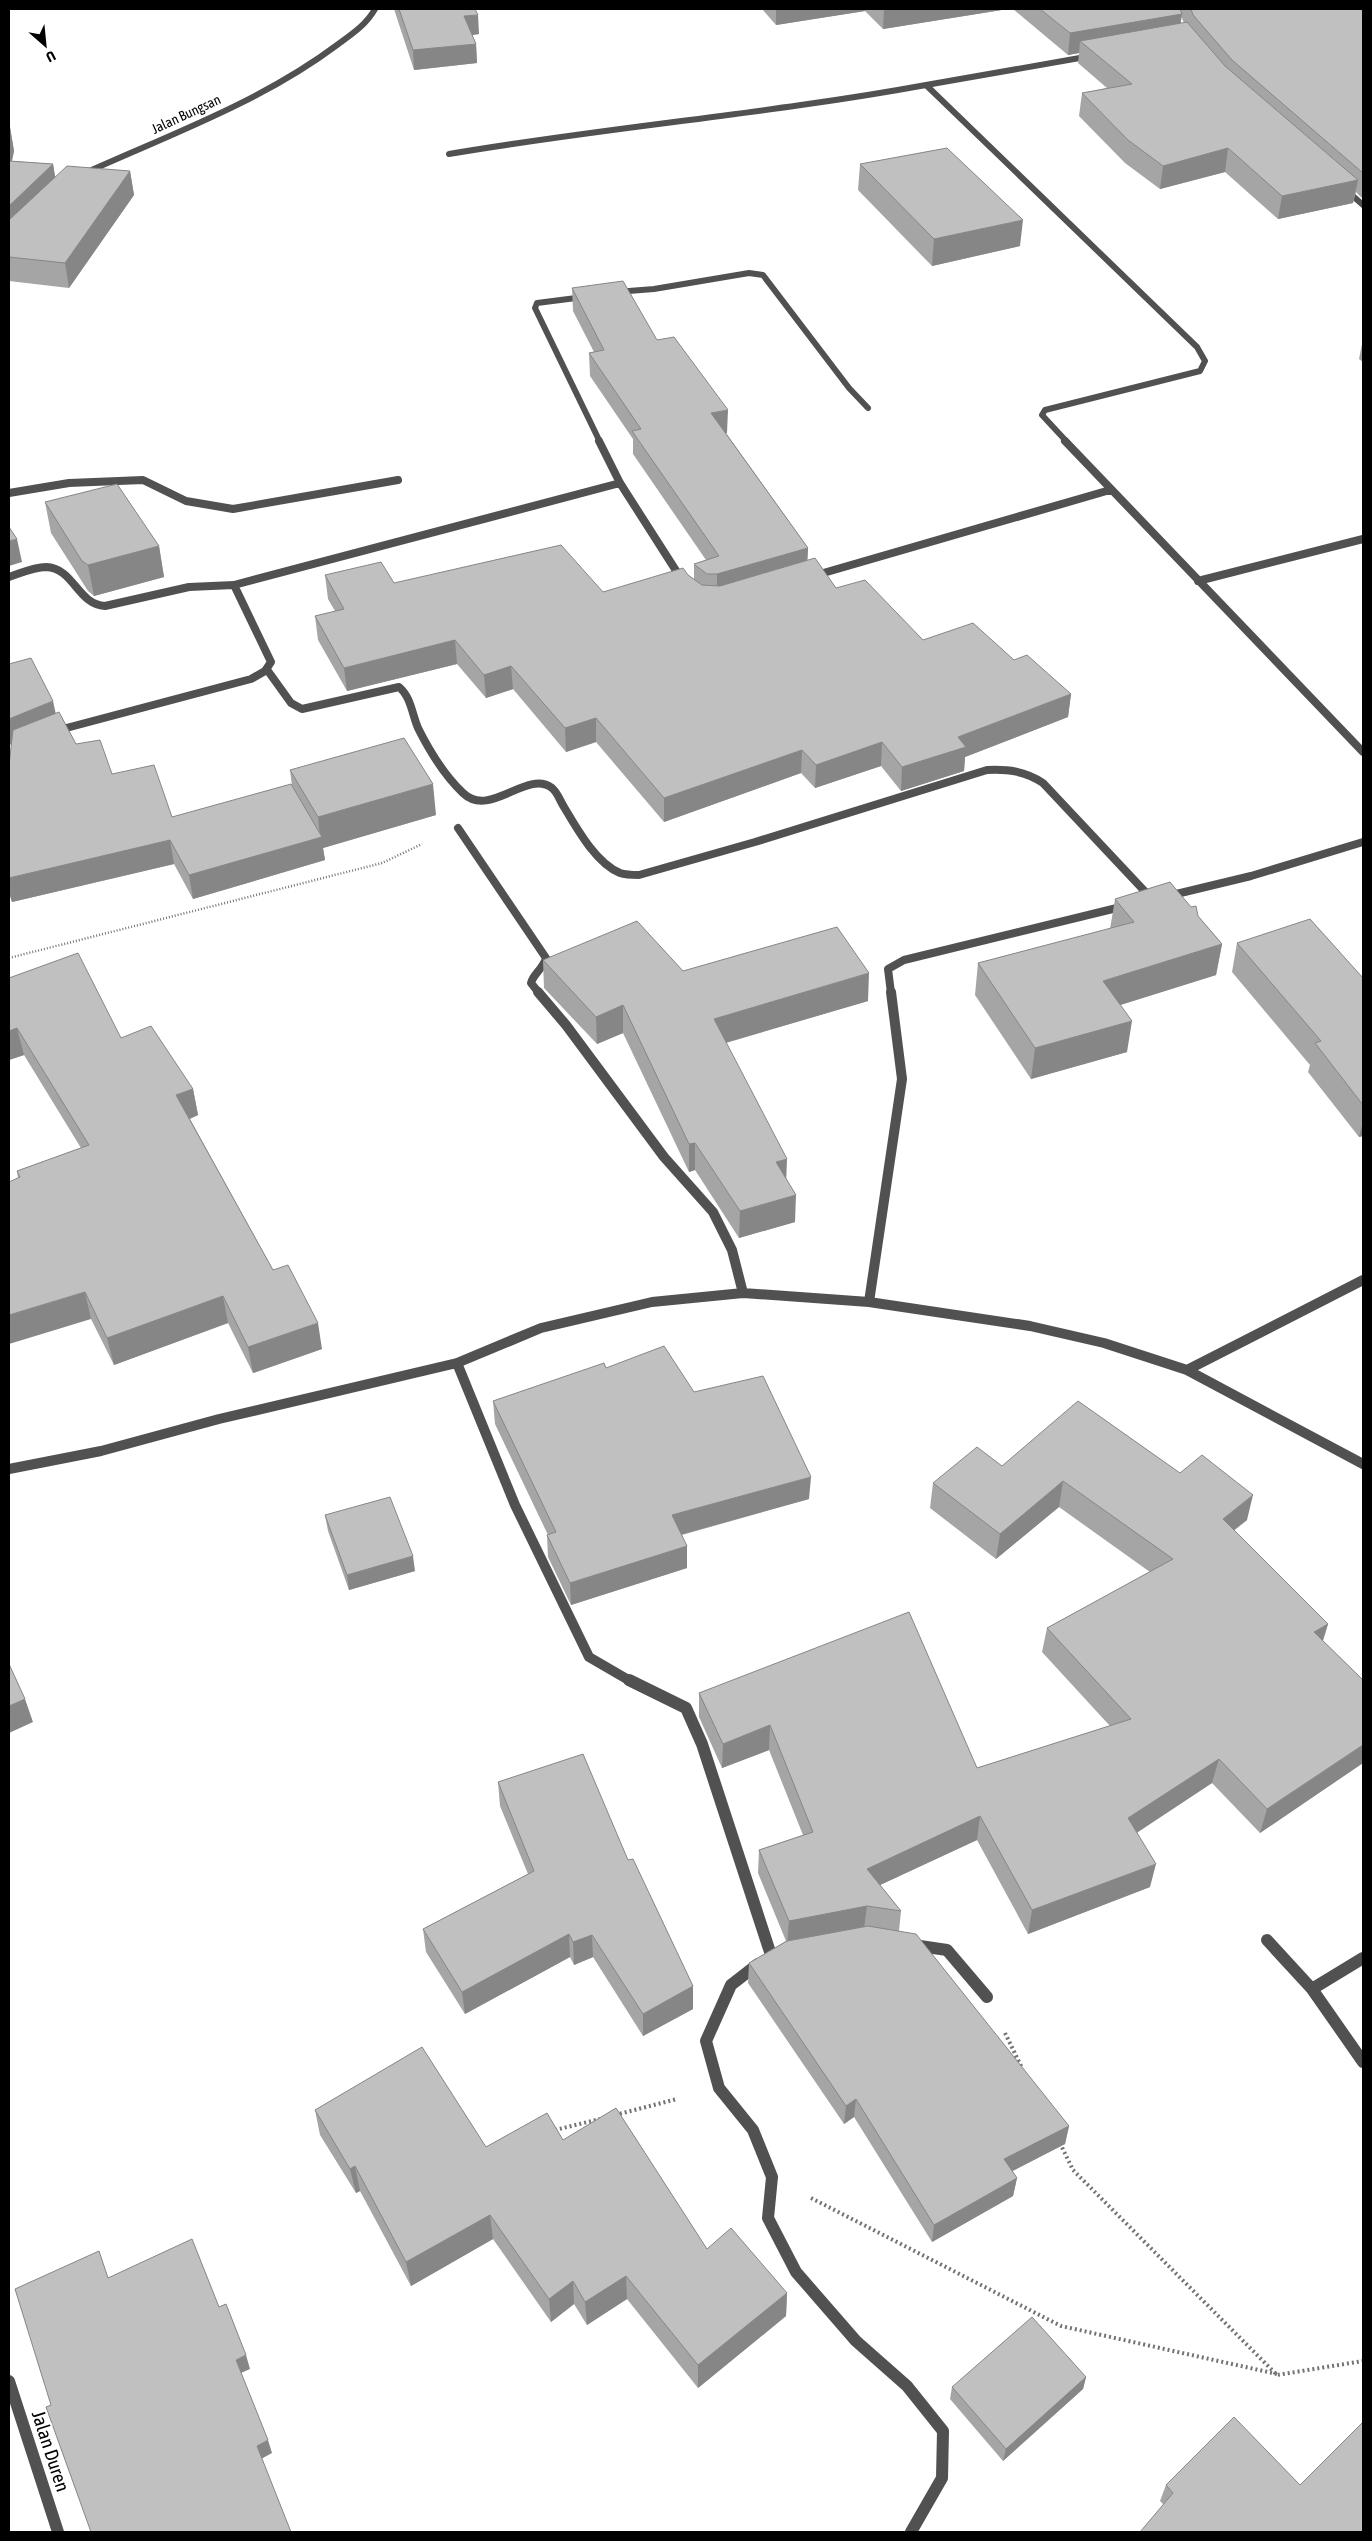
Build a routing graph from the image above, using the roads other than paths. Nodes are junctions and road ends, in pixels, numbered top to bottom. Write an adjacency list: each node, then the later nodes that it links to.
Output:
1 (375, 9): 5 (street, Jalan Bungsan)
2 (1098, 55): 3 (street)
3 (926, 84): 4 (street); 13 (street)
4 (448, 154)
5 (79, 178)
6 (1336, 182): 7 (street)
7 (1363, 205)
8 (610, 293): 10 (street)
9 (590, 296): 12 (street)
10 (868, 408)
11 (398, 480): 14 (street)
12 (620, 483): 19 (street); 20 (street)
13 (1110, 490): 17 (street); 18 (street)
14 (9, 494)
15 (1363, 539): 18 (street)
16 (9, 576): 19 (street)
17 (804, 578)
18 (1198, 581): 23 (street)
19 (234, 585): 21 (street)
20 (686, 586)
21 (268, 670): 22 (street); 26 (street)
22 (44, 734)
23 (1363, 752)
24 (458, 828): 28 (street)
25 (1363, 842): 26 (street)
26 (1143, 902): 29 (street)
27 (1363, 1280): 31 (street)
28 (743, 1293): 29 (street); 30 (street)
29 (869, 1302): 31 (street)
30 (457, 1362): 33 (street); 42 (street)
31 (1187, 1370): 32 (street)
32 (1363, 1464)
33 (9, 1469)
34 (1267, 1940): 37 (street)
35 (902, 1943): 38 (street)
36 (1363, 1958): 37 (street)
37 (1312, 1989): 39 (street)
38 (987, 1997)
39 (1363, 2062)
40 (9, 2381): 41 (street, Jalan Duren)
41 (58, 2532)
42 (911, 2532)

